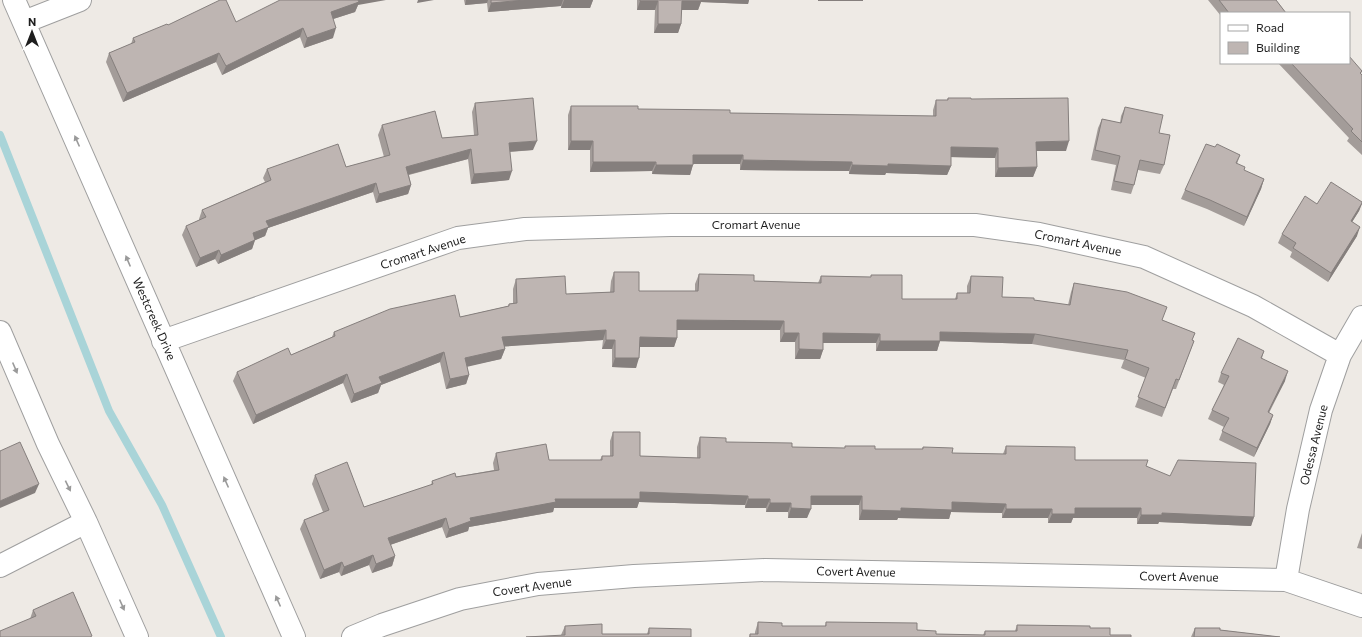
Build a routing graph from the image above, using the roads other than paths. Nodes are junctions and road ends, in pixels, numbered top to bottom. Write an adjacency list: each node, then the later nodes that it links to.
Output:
1 (14, 0): 3 (street, Westcreek Drive)
2 (80, 0): 3 (street)
3 (24, 22): 6 (street, Westcreek Drive, one-way to 3)
4 (1362, 317): 7 (street, Odessa Avenue)
5 (0, 332): 8 (street, one-way to 8)
6 (163, 341): 7 (street, Cromart Avenue); 13 (street, Westcreek Drive, one-way to 6)
7 (1340, 355): 10 (street, Odessa Avenue)
8 (86, 522): 9 (street); 12 (street, one-way to 12)
9 (0, 566)
10 (1286, 580): 11 (street, Covert Avenue); 14 (street, Covert Avenue)
11 (1362, 606)
12 (137, 637)
13 (294, 637)
14 (353, 637)

